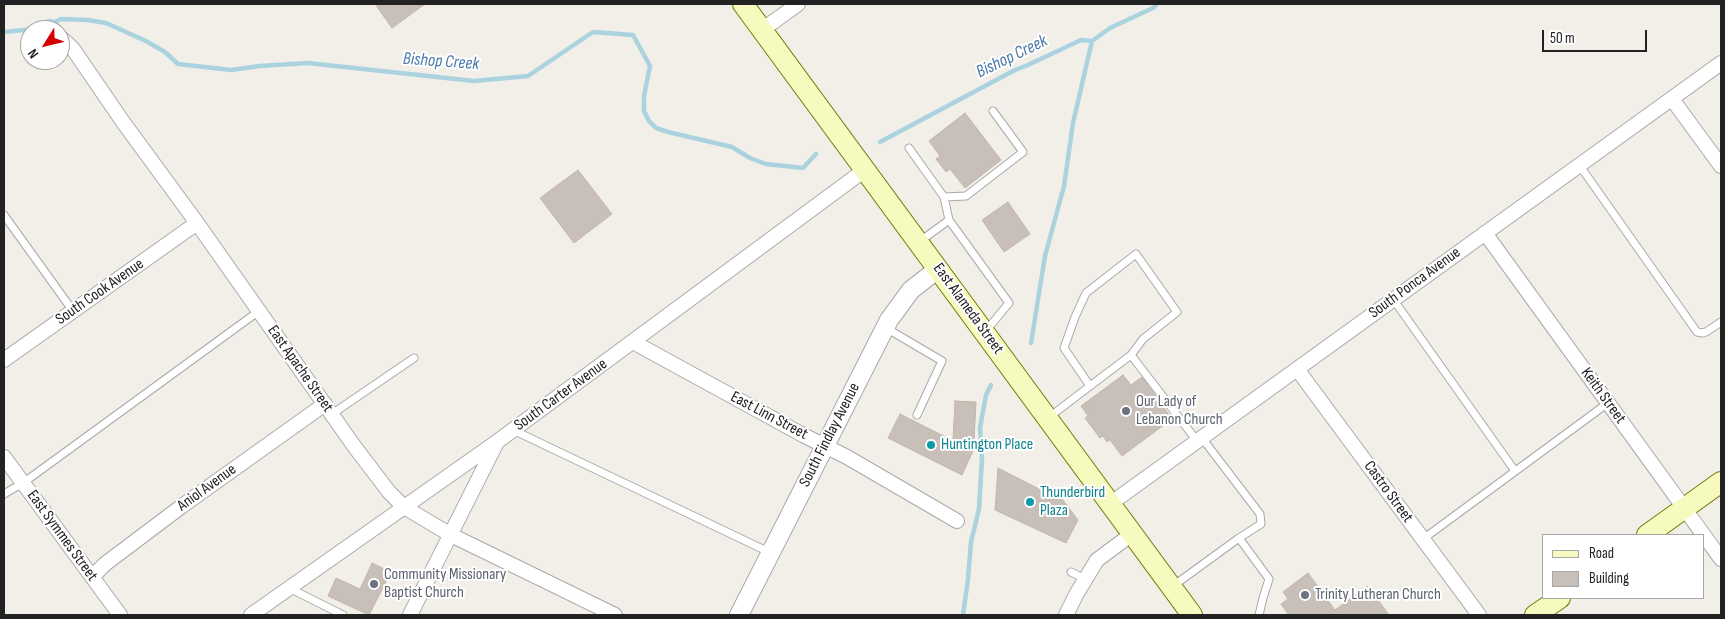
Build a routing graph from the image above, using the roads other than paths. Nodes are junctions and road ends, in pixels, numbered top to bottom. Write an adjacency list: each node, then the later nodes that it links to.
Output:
1 (743, 4): 3 (main road, East Alameda Street)
2 (798, 4): 3 (street)
3 (762, 30): 11 (main road, East Alameda Street)
4 (70, 46): 15 (street, East Apache Street)
5 (1721, 63): 6 (street, South Ponca Avenue)
6 (1672, 99): 9 (street, South Ponca Avenue); 10 (street)
7 (993, 111): 12 (lane)
8 (909, 148): 12 (lane)
9 (1580, 166): 16 (street, South Ponca Avenue); 22 (lane)
10 (1721, 166)
11 (866, 170): 17 (main road, East Alameda Street); 25 (street, South Carter Avenue)
12 (944, 197): 14 (lane)
13 (4, 215): 20 (lane)
14 (949, 220): 17 (lane); 24 (lane)
15 (196, 223): 20 (street, South Cook Avenue); 21 (street, East Apache Street)
16 (1485, 233): 19 (street, South Ponca Avenue); 31 (street, Keith Street)
17 (919, 242): 18 (main road, East Alameda Street)
18 (938, 269): 23 (street, South Findlay Avenue); 24 (main road, East Alameda Street)
19 (1393, 299): 29 (street, South Ponca Avenue); 40 (lane)
20 (73, 311): 28 (street, South Cook Avenue)
21 (259, 311): 32 (street, East Apache Street); 42 (lane)
22 (1721, 322)
23 (885, 328): 33 (lane); 38 (street, South Findlay Avenue)
24 (985, 332): 34 (main road, East Alameda Street)
25 (633, 342): 35 (street, South Carter Avenue); 38 (street, East Linn Street)
26 (1132, 355): 30 (lane); 30 (lane); 36 (lane)
27 (414, 358): 32 (lane)
28 (4, 360)
29 (1297, 369): 36 (street, South Ponca Avenue); 54 (street, Castro Street)
30 (1090, 386): 34 (lane)
31 (1608, 403): 40 (lane); 46 (street, Keith Street)
32 (329, 409): 45 (street, East Apache Street); 58 (street, Aniol Avenue)
33 (917, 415)
34 (1048, 418): 44 (main road, East Alameda Street)
35 (513, 430): 37 (street, South Carter Avenue); 55 (lane)
36 (1199, 439): 44 (street, South Ponca Avenue); 53 (lane)
37 (498, 441): 45 (street, South Carter Avenue); 48 (street)
38 (825, 445): 47 (street, East Linn Street); 55 (street, South Findlay Avenue)
39 (4, 457): 42 (street, East Symmes Street)
40 (1515, 471): 54 (lane)
41 (1721, 482): 46 (main road)
42 (23, 483): 43 (lane); 58 (street, East Symmes Street)
43 (4, 494)
44 (1110, 504): 49 (main road, East Alameda Street)
45 (404, 507): 48 (street, East Apache Street); 61 (street, South Carter Avenue)
46 (1684, 509): 50 (main road); 51 (street, Keith Street)
47 (957, 521)
48 (451, 534): 66 (street); 67 (street, East Apache Street)
49 (1132, 534): 59 (street); 60 (main road, East Alameda Street)
50 (1648, 534)
51 (1702, 534)
52 (1705, 537): 56 (street, Keith Street)
53 (1239, 538): 60 (lane); 71 (lane)
54 (1422, 539): 72 (street, Castro Street)
55 (771, 553): 68 (street, South Findlay Avenue)
56 (1721, 559)
57 (1071, 572): 59 (lane)
58 (92, 577): 63 (street, East Symmes Street)
59 (1085, 579): 69 (street)
60 (1171, 587): 70 (main road, East Alameda Street)
61 (289, 588): 64 (street, South Carter Avenue); 65 (lane)
62 (1559, 599): 73 (main road)
63 (120, 615)
64 (251, 615)
65 (343, 615)
66 (410, 615)
67 (615, 615)
68 (739, 615)
69 (1066, 615)
70 (1192, 615)
71 (1259, 615)
72 (1479, 615)
73 (1535, 615)

